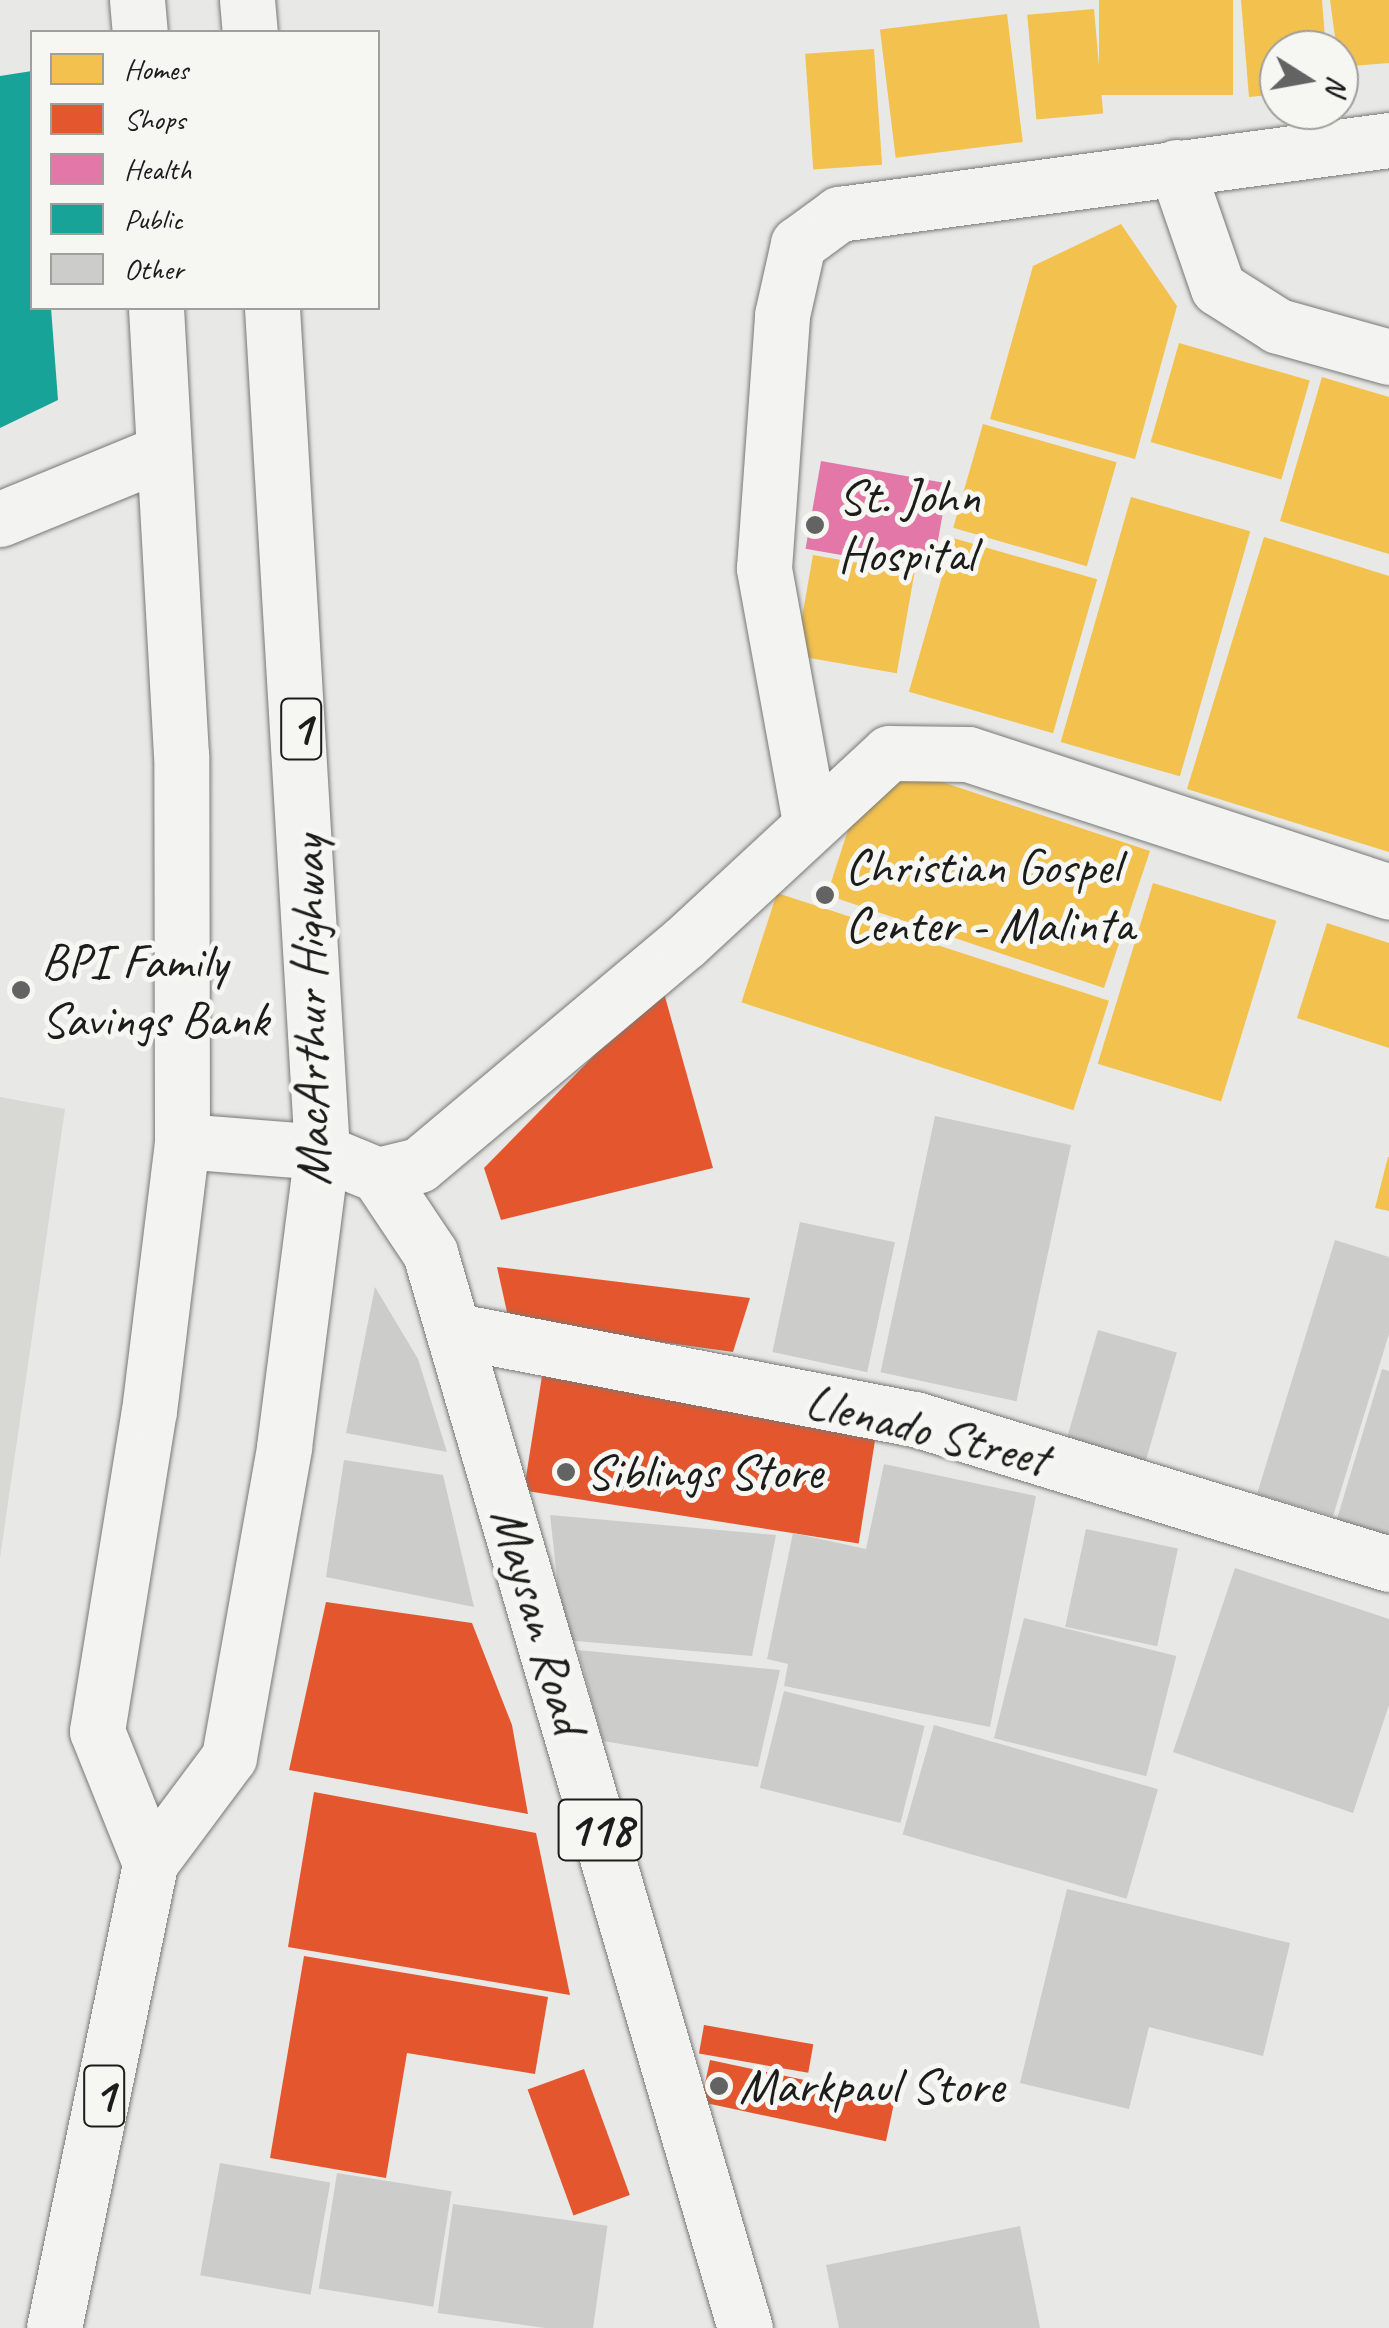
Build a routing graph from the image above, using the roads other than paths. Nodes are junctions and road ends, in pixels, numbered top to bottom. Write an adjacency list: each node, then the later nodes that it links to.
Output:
1 (137, 0): 3 (main road)
2 (247, 0): 4 (main road)
3 (140, 30)
4 (250, 30)
5 (1389, 140): 6 (main road)
6 (1176, 167): 9 (main road); 12 (main road)
7 (156, 310): 10 (main road)
8 (272, 310): 15 (main road, MacArthur Highway / 1)
9 (1389, 358)
10 (163, 452): 11 (main road); 14 (main road)
11 (0, 520)
12 (810, 822): 13 (main road); 16 (main road)
13 (1389, 892)
14 (182, 1141): 15 (main road); 19 (main road)
15 (322, 1152): 16 (main road); 19 (main road, MacArthur Highway / 1)
16 (378, 1175): 17 (main road, Maysan Road / 118)
17 (456, 1331): 18 (main road, Llenado Street); 21 (main road, Maysan Road / 118)
18 (1389, 1564)
19 (150, 1863): 20 (main road, MacArthur Highway / 1)
20 (54, 2328)
21 (745, 2328)

